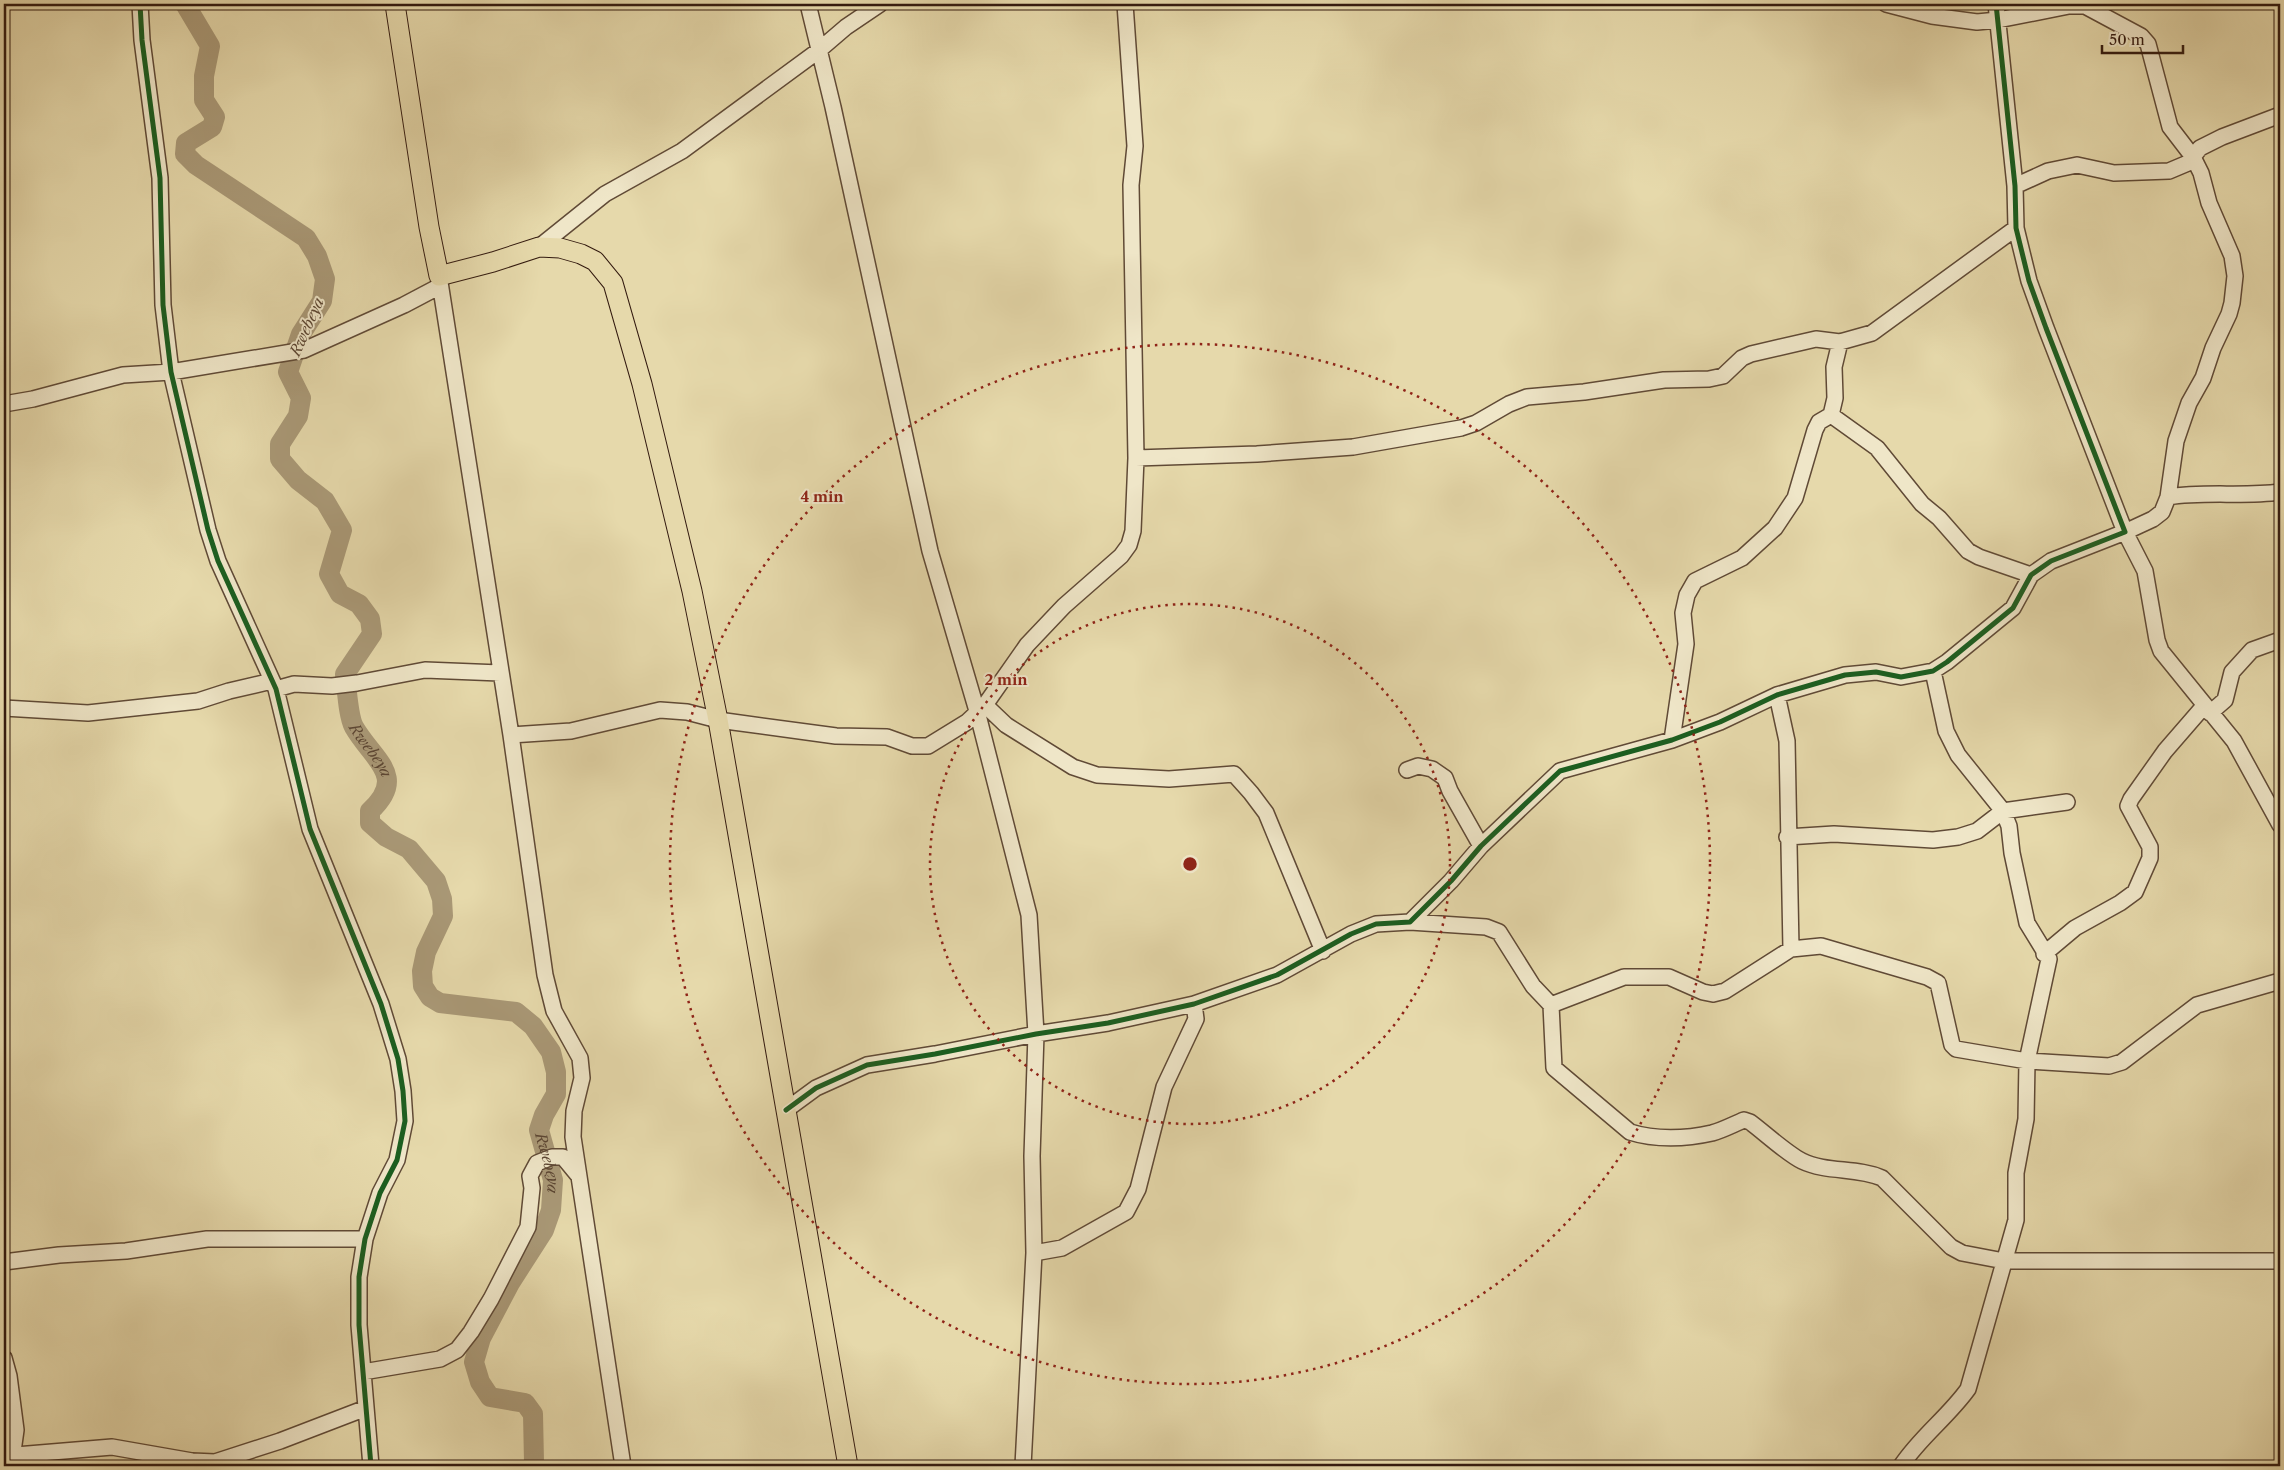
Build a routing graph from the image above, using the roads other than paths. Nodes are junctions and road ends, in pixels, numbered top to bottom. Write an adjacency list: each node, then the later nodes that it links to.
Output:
1 (140, 4): 17 (street)
2 (395, 4): 15 (main road)
3 (808, 4): 9 (street)
4 (880, 4): 9 (street)
5 (1125, 4): 20 (street)
6 (1886, 4): 8 (street)
7 (1996, 4): 8 (street)
8 (1998, 20): 11 (street); 12 (street)
9 (818, 51): 14 (street); 31 (street)
10 (2280, 115): 11 (street)
11 (2193, 157): 12 (street); 22 (street)
12 (2015, 186): 13 (street)
13 (2016, 228): 16 (street); 23 (street)
14 (539, 247): 15 (main road); 33 (main road)
15 (439, 281): 17 (street); 27 (street)
16 (1840, 342): 19 (street); 20 (street)
17 (171, 372): 18 (street); 28 (street)
18 (4, 404)
19 (1831, 415): 24 (street); 35 (street)
20 (1136, 458): 31 (street)
21 (2280, 492): 22 (street)
22 (2168, 497): 23 (street)
23 (2125, 532): 24 (street); 32 (street)
24 (2031, 575): 26 (street)
25 (2280, 640): 32 (street)
26 (1932, 671): 29 (street); 38 (street)
27 (500, 673): 28 (street); 34 (street)
28 (274, 685): 30 (street); 53 (street)
29 (1777, 695): 35 (street); 40 (street)
30 (4, 708)
31 (981, 708): 33 (street); 44 (street); 49 (street)
32 (2207, 710): 39 (street); 45 (street)
33 (718, 720): 34 (street); 51 (main road)
34 (511, 735): 52 (street)
35 (1672, 740): 41 (street)
36 (1406, 770): 41 (street)
37 (2067, 802): 38 (street)
38 (2003, 811): 40 (street); 45 (street)
39 (2280, 825)
40 (1787, 837): 43 (street)
41 (1481, 846): 42 (street)
42 (1410, 922): 44 (street); 48 (street)
43 (1791, 949): 48 (street); 50 (street)
44 (1322, 950): 47 (street)
45 (2044, 954): 50 (street)
46 (2280, 981): 50 (street)
47 (1194, 1004): 49 (street); 54 (street)
48 (1551, 1005): 55 (street)
49 (1036, 1034): 51 (street); 54 (street)
50 (2027, 1061): 55 (street)
51 (786, 1110): 65 (main road)
52 (578, 1175): 59 (street); 64 (street)
53 (365, 1239): 57 (street); 59 (street)
54 (1034, 1254): 66 (street)
55 (2004, 1261): 56 (street); 67 (street)
56 (2280, 1261)
57 (4, 1262)
58 (4, 1358): 61 (street)
59 (363, 1372): 60 (street)
60 (366, 1408): 62 (street); 63 (street)
61 (9, 1459): 62 (street)
62 (215, 1464)
63 (371, 1466)
64 (624, 1466)
65 (848, 1466)
66 (1024, 1466)
67 (1901, 1466)

